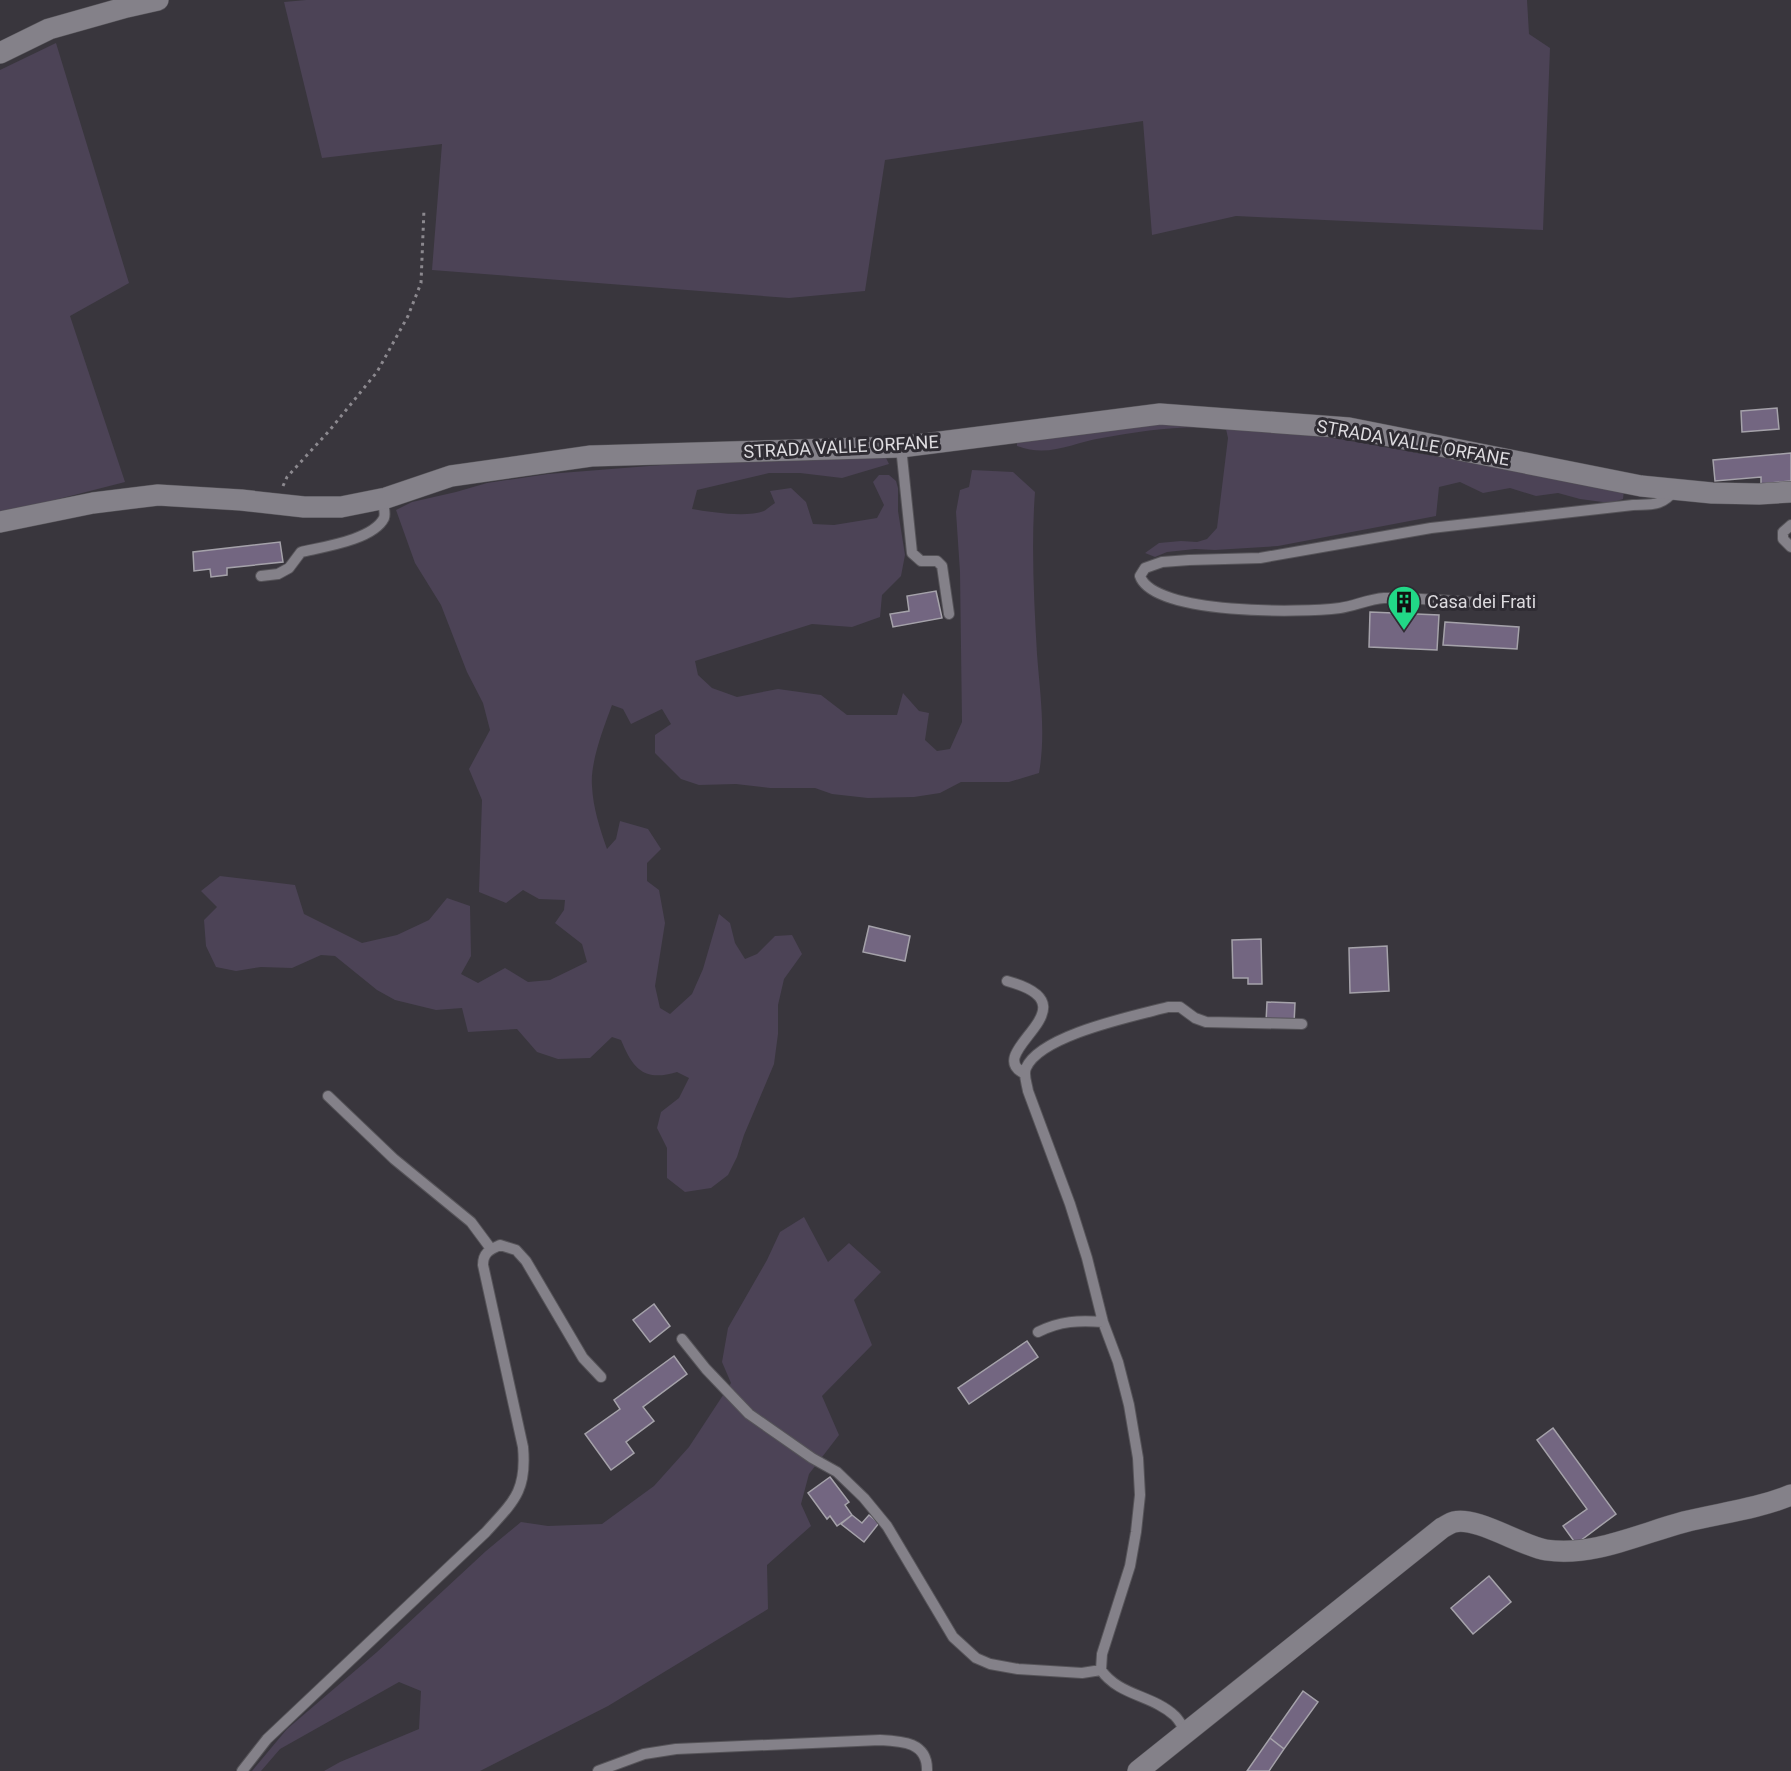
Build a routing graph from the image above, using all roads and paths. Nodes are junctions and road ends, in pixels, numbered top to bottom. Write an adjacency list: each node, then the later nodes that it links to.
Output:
1 (158, 0): 2 (street)
2 (0, 53)
3 (424, 208): 8 (path)
4 (901, 447): 5 (street, STRADA VALLE ORFANE); 7 (street, STRADA VALLE ORFANE); 14 (lane)
5 (1675, 490): 6 (street, STRADA VALLE ORFANE); 13 (lane)
6 (1791, 492)
7 (382, 499): 8 (street, STRADA VALLE ORFANE); 12 (lane)
8 (274, 503): 9 (street, STRADA VALLE ORFANE)
9 (0, 522)
10 (1791, 525): 11 (lane)
11 (1791, 547)
12 (261, 576)
13 (1471, 602)
14 (949, 614)
15 (1007, 981): 17 (lane)
16 (1302, 1024): 17 (lane)
17 (1025, 1074): 20 (lane)
18 (328, 1096): 19 (lane)
19 (491, 1249): 23 (lane); 27 (lane)
20 (1103, 1322): 21 (lane); 25 (lane)
21 (1038, 1332)
22 (682, 1339): 25 (lane)
23 (601, 1377)
24 (1791, 1495): 26 (street)
25 (1101, 1670): 26 (lane)
26 (1186, 1732): 30 (street)
27 (242, 1771)
28 (598, 1771): 29 (lane)
29 (927, 1771)
30 (1138, 1771)

